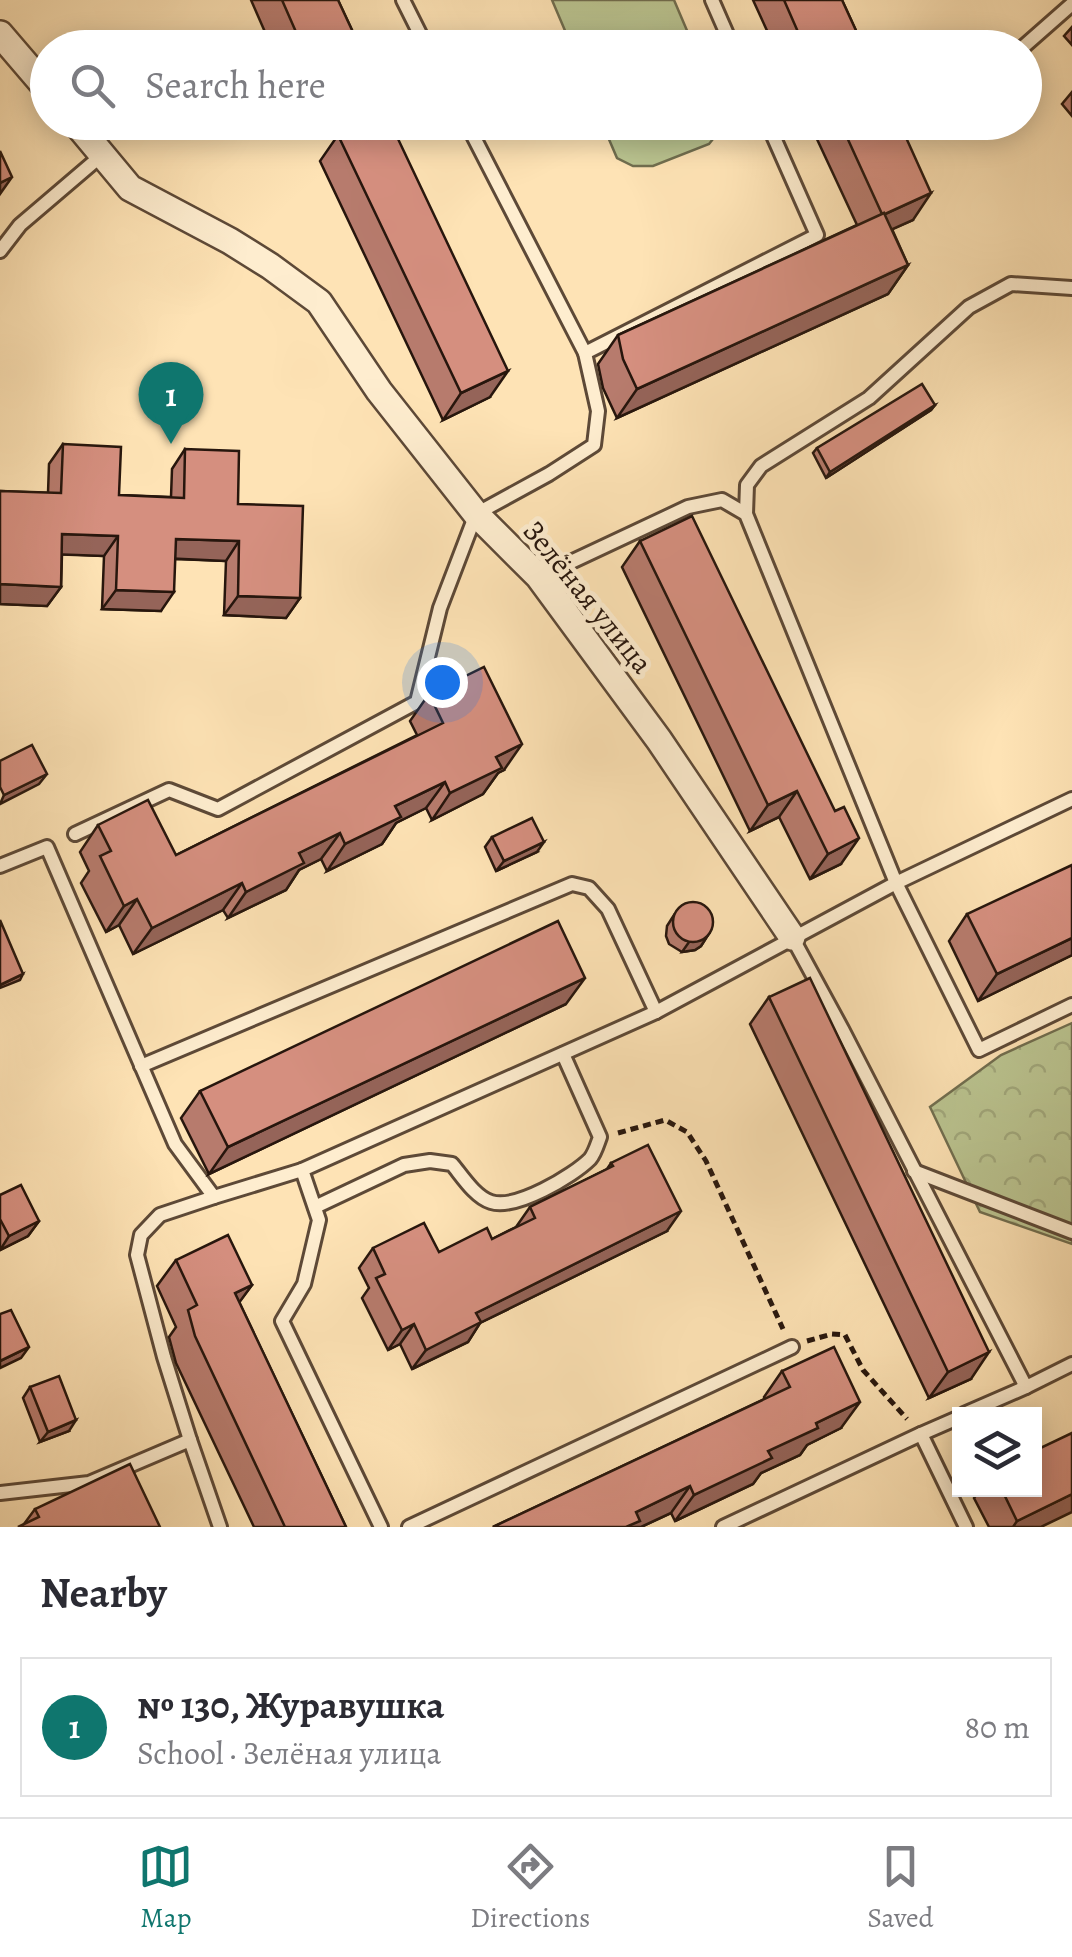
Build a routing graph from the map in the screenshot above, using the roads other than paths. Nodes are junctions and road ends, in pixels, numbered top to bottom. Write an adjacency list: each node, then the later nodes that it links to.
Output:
1 (403, 0): 4 (lane)
2 (712, 0): 5 (lane)
3 (1072, 4): 6 (lane)
4 (419, 30)
5 (725, 30)
6 (1042, 30)
7 (0, 34): 8 (street)
8 (30, 69)
9 (90, 140): 12 (street, Зелёная улица)
10 (475, 140): 15 (lane)
11 (775, 140): 15 (lane)
12 (102, 154): 13 (lane); 16 (street, Зелёная улица)
13 (0, 251)
14 (1072, 288): 17 (lane)
15 (585, 353): 16 (lane)
16 (476, 514): 18 (street, Зелёная улица); 20 (lane)
17 (746, 514): 18 (lane); 22 (lane)
18 (538, 577): 23 (street, Зелёная улица)
19 (1072, 800): 22 (lane)
20 (47, 847): 21 (lane); 27 (lane)
21 (0, 866)
22 (896, 884): 23 (lane); 24 (lane)
23 (792, 938): 25 (lane); 29 (lane)
24 (1072, 1005)
25 (656, 1012): 26 (lane); 27 (lane)
26 (563, 1054): 28 (lane); 31 (lane)
27 (142, 1066): 30 (lane)
28 (302, 1170): 30 (lane); 31 (lane)
29 (914, 1170): 32 (lane); 35 (lane)
30 (214, 1197): 39 (lane)
31 (315, 1208): 42 (lane)
32 (1072, 1232)
33 (792, 1347): 43 (lane)
34 (1072, 1364): 35 (lane)
35 (1026, 1387): 36 (lane)
36 (982, 1407)
37 (952, 1420): 38 (lane)
38 (921, 1434): 44 (lane); 45 (lane)
39 (190, 1440): 40 (lane); 41 (lane)
40 (0, 1492)
41 (220, 1527)
42 (381, 1527)
43 (409, 1527)
44 (723, 1527)
45 (966, 1527)

